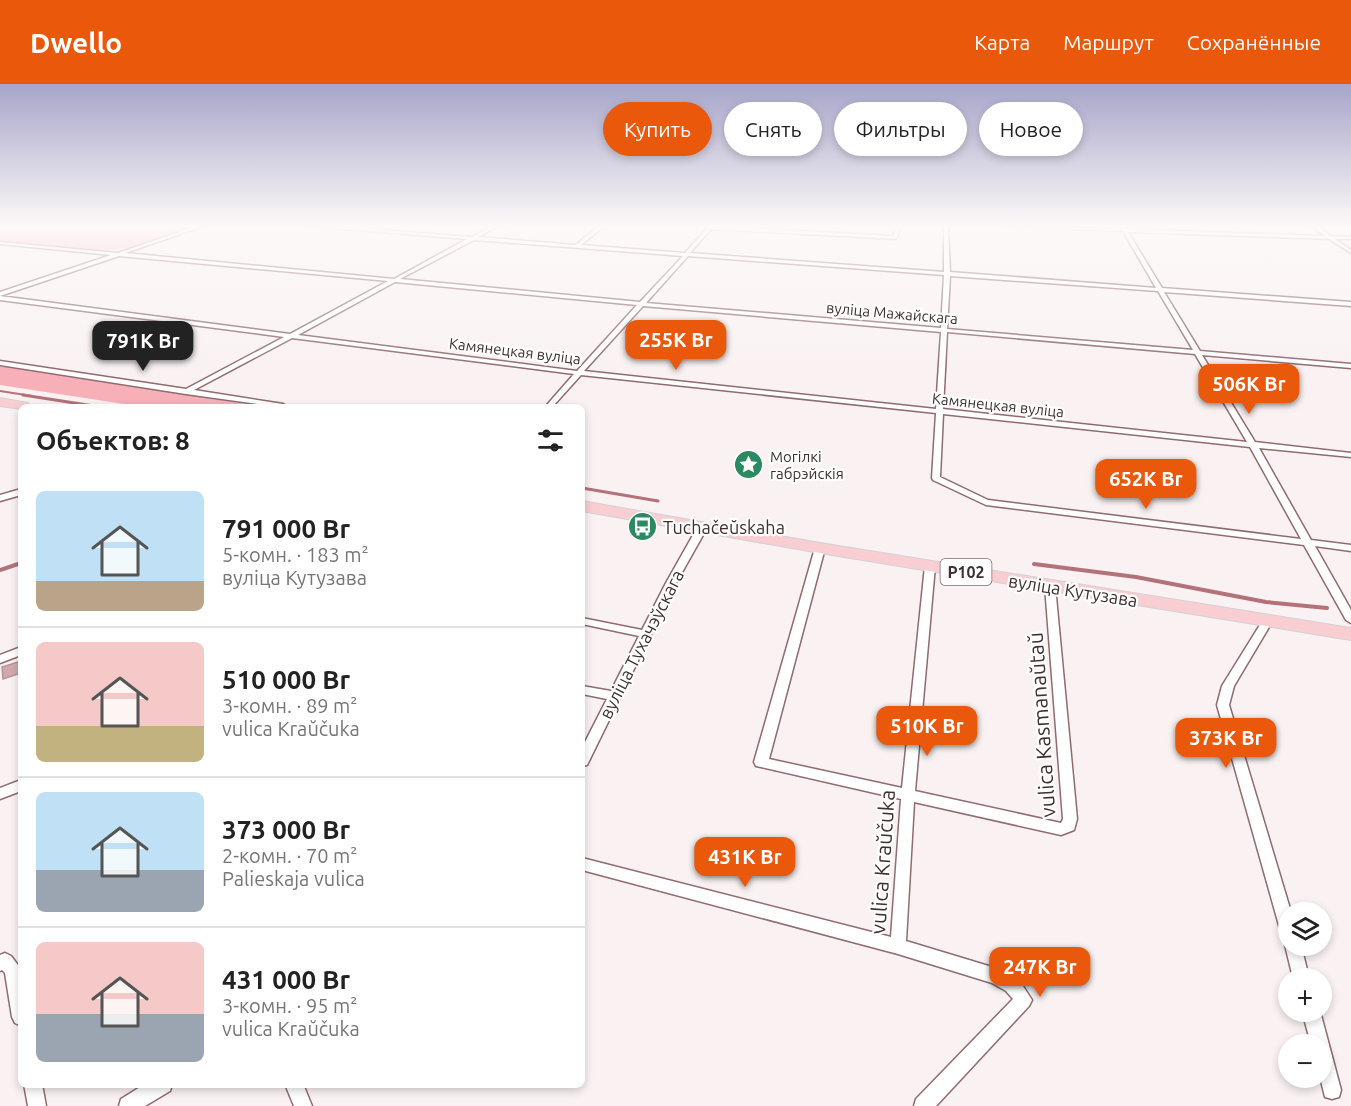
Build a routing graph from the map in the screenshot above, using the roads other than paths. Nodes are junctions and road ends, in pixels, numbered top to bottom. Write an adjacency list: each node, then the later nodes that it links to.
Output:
1 (947, 273): 13 (street)
2 (64, 274): 10 (street)
3 (329, 274): 8 (street, вуліца Мажайскага)
4 (408, 274): 8 (street)
5 (670, 274): 11 (street)
6 (956, 274): 9 (street)
7 (1150, 274): 9 (street)
8 (396, 280): 11 (street, вуліца Мажайскага); 14 (street)
9 (1159, 290): 12 (street); 15 (street)
10 (0, 296): 14 (street, Камянецкая вуліца)
11 (643, 304): 13 (street, вуліца Мажайскага); 18 (street)
12 (1351, 304)
13 (942, 330): 15 (street, вуліца Мажайскага); 24 (street)
14 (291, 336): 18 (street, Камянецкая вуліца); 19 (street)
15 (1196, 352): 17 (street, вуліца Мажайскага); 25 (street)
16 (0, 363): 19 (street)
17 (1351, 366)
18 (579, 373): 22 (street); 24 (street, Камянецкая вуліца)
19 (186, 392): 21 (street)
20 (0, 402): 23 (main road)
21 (269, 404)
22 (551, 404)
23 (18, 405)
24 (939, 412): 25 (street, Камянецкая вуліца); 31 (street)
25 (1252, 445): 26 (street, Камянецкая вуліца); 31 (street)
26 (1351, 455)
27 (18, 494): 28 (street)
28 (0, 498)
29 (585, 507): 30 (main road, вуліца Кутузава / Р102)
30 (702, 528): 32 (main road, вуліца Кутузава / Р102); 39 (street, вуліца Тухачэўскага)
31 (1309, 543): 33 (street); 36 (street)
32 (820, 548): 34 (main road, вуліца Кутузава / Р102); 48 (street, vulica Kasmanaŭtaŭ)
33 (1351, 548)
34 (930, 566): 35 (main road, вуліца Кутузава / Р102); 48 (street, vulica Kraŭčuka)
35 (1050, 586): 38 (main road, вуліца Кутузава / Р102); 48 (street, vulica Kasmanaŭtaŭ)
36 (1351, 620)
37 (585, 622): 39 (street)
38 (1267, 622): 40 (main road, вуліца Кутузава / Р102); 50 (street)
39 (645, 634): 44 (street, вуліца Тухачэўскага)
40 (1351, 634)
41 (18, 652): 42 (street)
42 (0, 659)
43 (585, 691): 44 (street)
44 (614, 696): 45 (street, вуліца Тухачэўскага)
45 (585, 755)
46 (18, 786): 47 (street)
47 (0, 794)
48 (908, 794): 51 (street, vulica Kraŭčuka)
49 (585, 865): 51 (street, vulica Kraŭčuka)
50 (1280, 902)
51 (898, 946): 60 (street)
52 (0, 963): 53 (street)
53 (18, 999)
54 (34, 1088): 57 (street)
55 (157, 1088): 58 (street)
56 (296, 1088): 59 (street)
57 (37, 1106)
58 (128, 1106)
59 (303, 1106)
60 (923, 1106)

